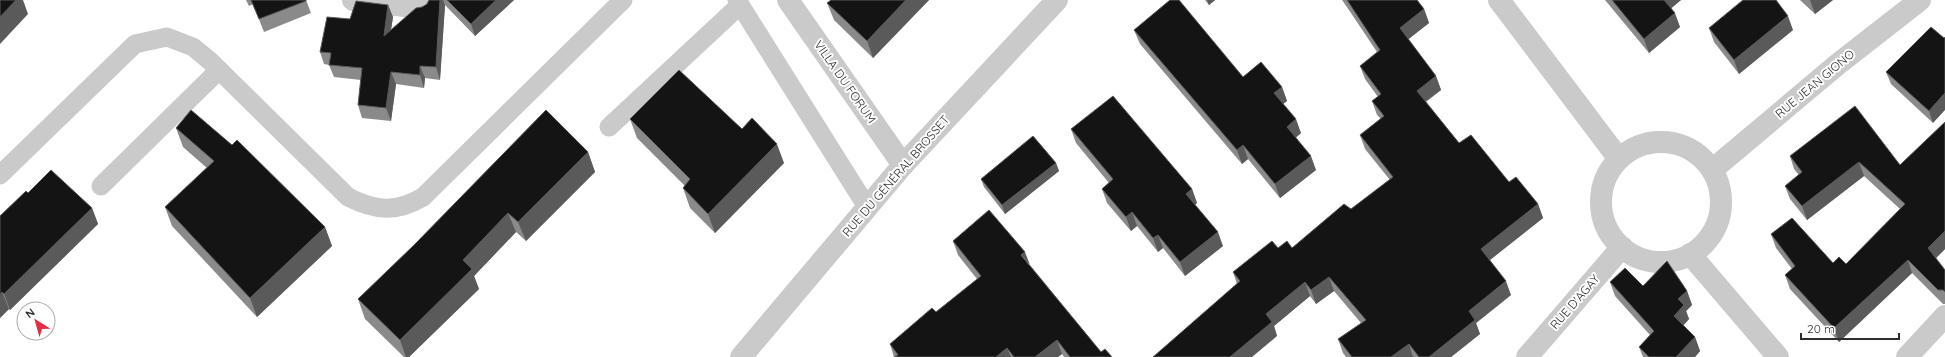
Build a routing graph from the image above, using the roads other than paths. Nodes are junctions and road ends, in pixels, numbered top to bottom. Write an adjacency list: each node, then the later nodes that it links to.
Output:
1 (353, 0): 2 (street)
2 (430, 0)
3 (623, 0): 9 (lane)
4 (788, 0): 12 (street, VILLA DU FORUM)
5 (1057, 0): 12 (street, RUE DU GÉNÉRAL BROSSET)
6 (1499, 0): 11 (street)
7 (1920, 0): 13 (street, RUE JEAN GIONO)
8 (739, 2): 10 (lane); 16 (lane)
9 (219, 70): 14 (lane); 15 (lane)
10 (610, 127)
11 (1619, 159): 13 (street); 17 (street)
12 (902, 165): 16 (street, RUE DU GÉNÉRAL BROSSET)
13 (1712, 170): 18 (street)
14 (0, 175)
15 (101, 186)
16 (867, 207): 20 (street, RUE DU GÉNÉRAL BROSSET)
17 (1622, 247): 18 (street); 21 (street, RUE D'AGAY)
18 (1690, 254): 22 (street)
19 (1945, 316): 23 (street)
20 (741, 357)
21 (1527, 357)
22 (1778, 357)
23 (1907, 357)

